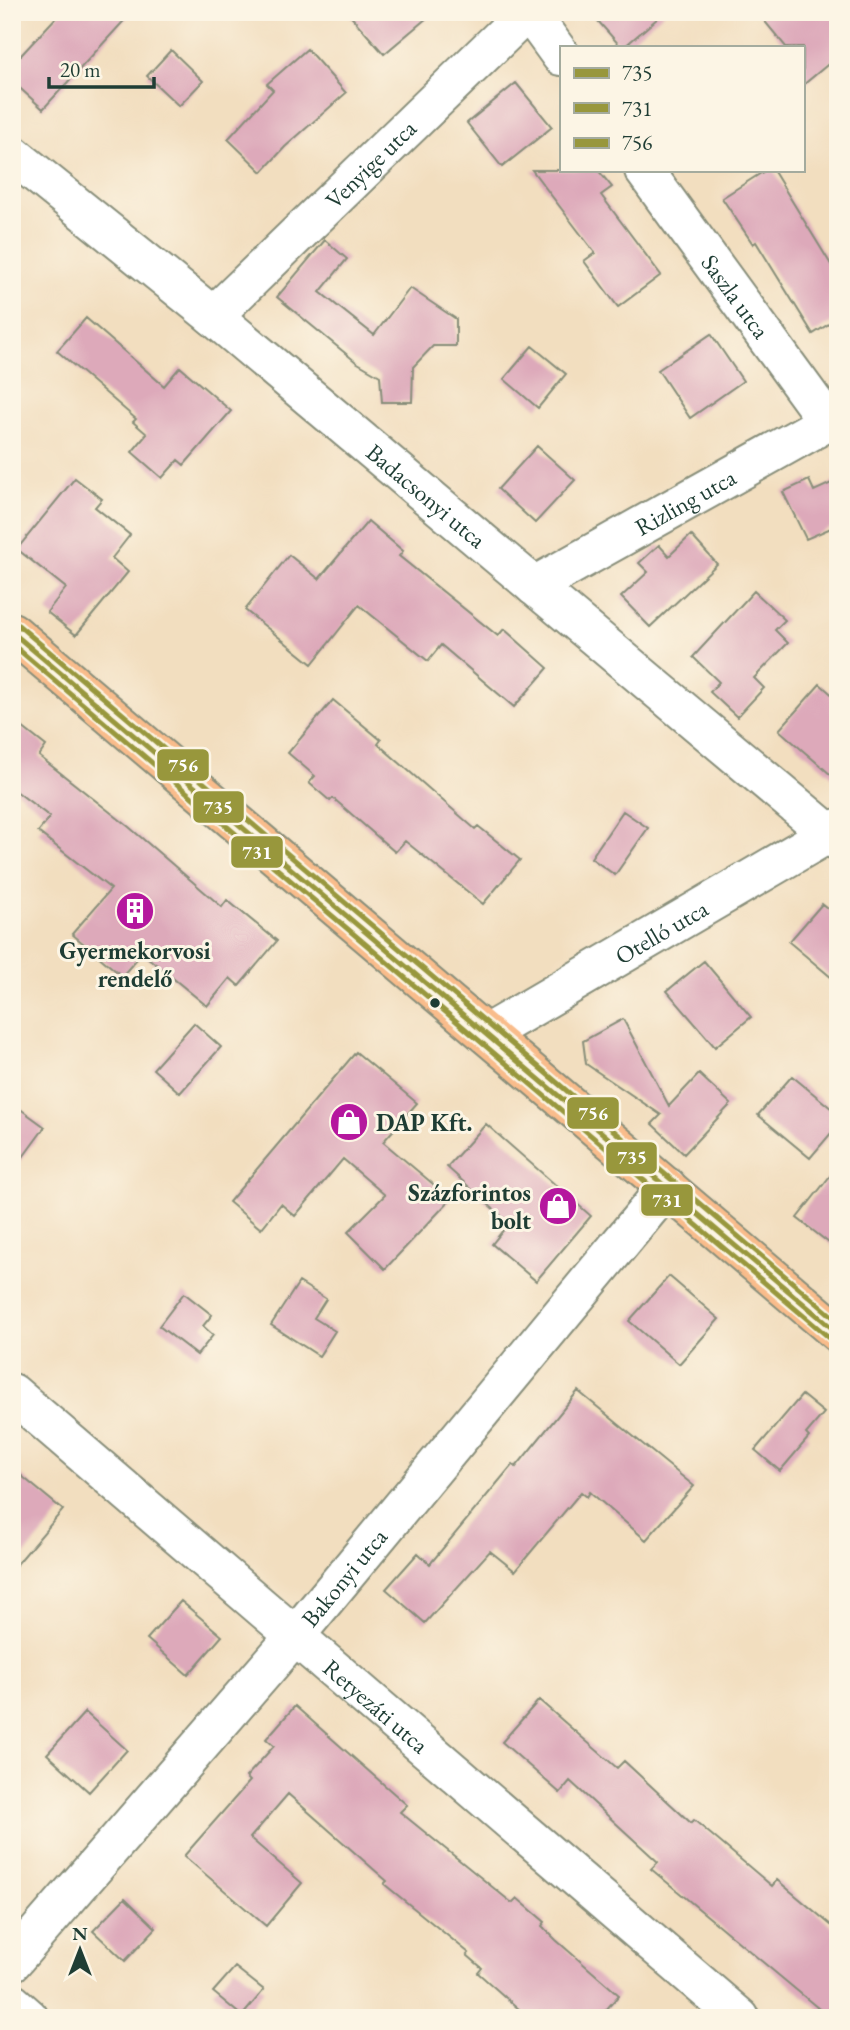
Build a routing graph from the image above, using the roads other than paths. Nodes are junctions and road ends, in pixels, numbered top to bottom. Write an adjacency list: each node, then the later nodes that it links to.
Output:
1 (528, 12): 2 (street); 5 (street, Venyige utca)
2 (560, 55)
3 (12, 154): 5 (street, Badacsonyi utca)
4 (646, 172): 6 (street, Saszla utca)
5 (213, 316): 7 (street, Badacsonyi utca)
6 (833, 419): 7 (street, Rizling utca)
7 (534, 586): 9 (street, Badacsonyi utca)
8 (12, 632): 10 (main road)
9 (835, 834): 10 (street, Otelló utca)
10 (486, 1034): 11 (main road)
11 (667, 1187): 12 (main road); 14 (street, Bakonyi utca)
12 (838, 1333)
13 (12, 1393): 14 (street, Retyezáti utca)
14 (295, 1636): 15 (street, Bakonyi utca); 18 (street, Retyezáti utca)
15 (12, 1962)
16 (12, 2003): 17 (street)
17 (29, 2018)
18 (740, 2018)

